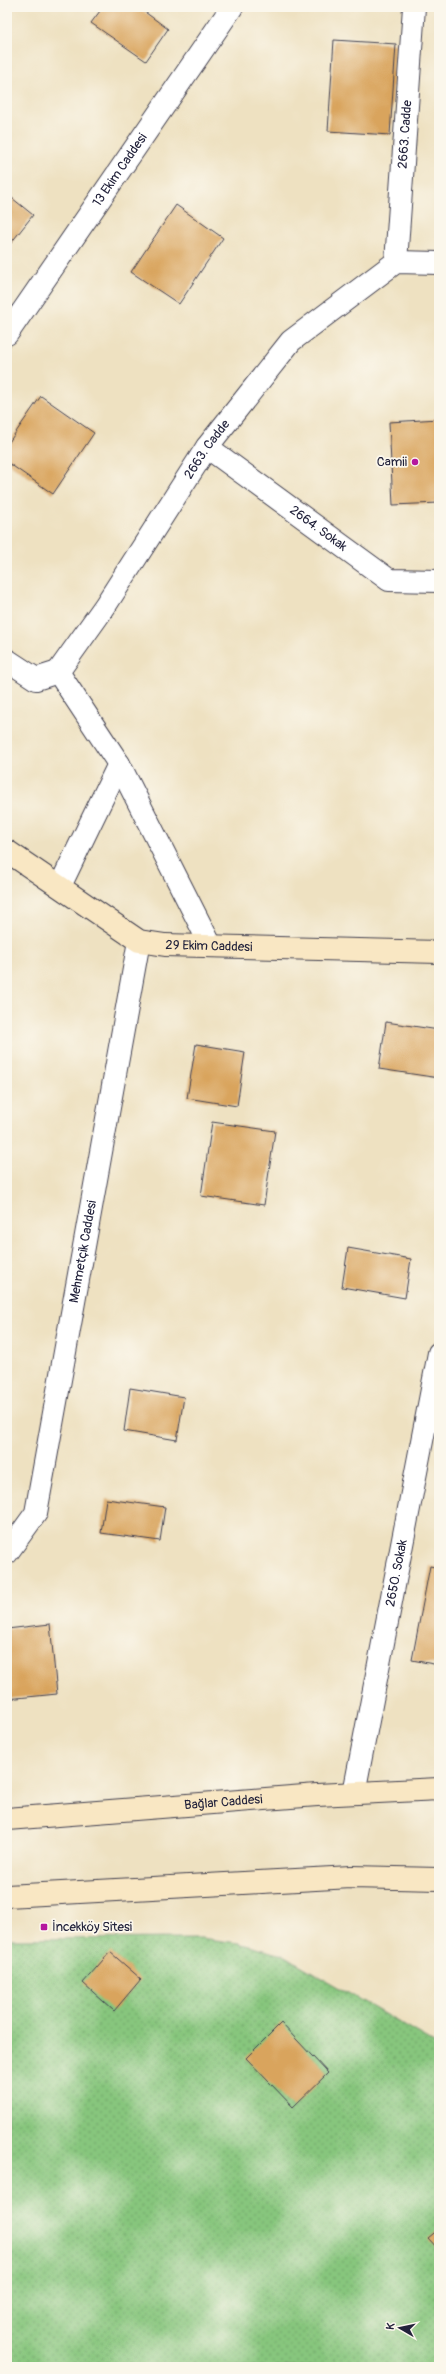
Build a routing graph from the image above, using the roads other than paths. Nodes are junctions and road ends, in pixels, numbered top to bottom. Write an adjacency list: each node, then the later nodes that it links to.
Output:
1 (232, 7): 5 (street, 13 Ekim Caddesi)
2 (414, 7): 3 (street, 2663. Cadde)
3 (396, 262): 4 (street); 6 (street, 2663. Cadde)
4 (439, 263)
5 (7, 334)
6 (207, 447): 7 (street, 2664. Sokak); 9 (street, 2663. Cadde)
7 (439, 581)
8 (7, 660): 9 (street)
9 (58, 672): 10 (street)
10 (118, 764): 12 (street); 14 (street)
11 (7, 851): 12 (main road, 29 Ekim Caddesi)
12 (60, 886): 13 (main road, 29 Ekim Caddesi)
13 (139, 941): 14 (main road, 29 Ekim Caddesi); 17 (street, Mehmetçik Caddesi)
14 (211, 946): 15 (main road, 29 Ekim Caddesi)
15 (439, 952)
16 (439, 1353): 19 (street, 2650. Sokak)
17 (7, 1554)
18 (439, 1789): 19 (main road, Bağlar Caddesi)
19 (354, 1793): 20 (main road, Bağlar Caddesi)
20 (7, 1819)
21 (439, 1879): 22 (main road)
22 (7, 1896)

